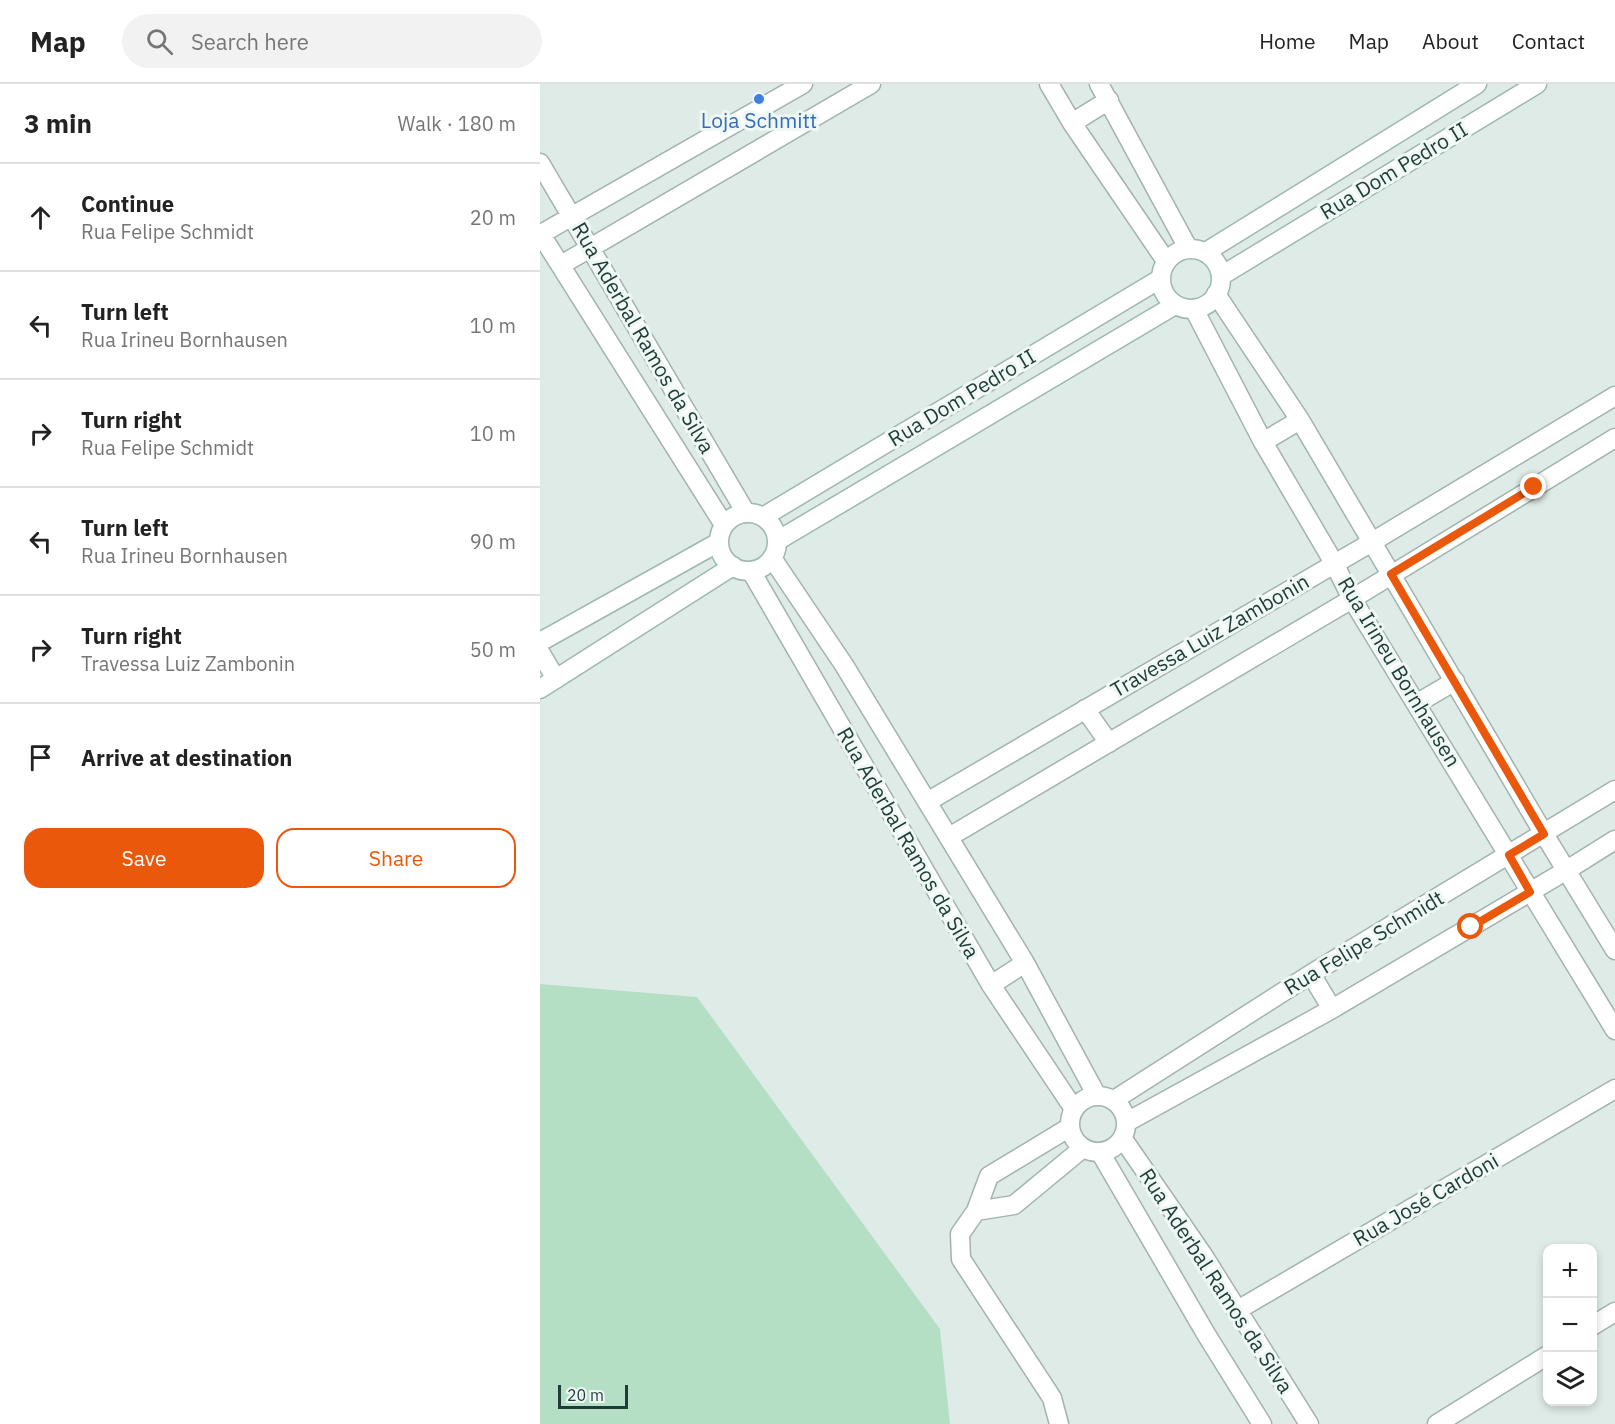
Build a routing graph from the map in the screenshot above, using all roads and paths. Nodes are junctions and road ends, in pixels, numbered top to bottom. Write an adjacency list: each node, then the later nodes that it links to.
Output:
1 (803, 84): 10 (street)
2 (871, 84): 12 (street)
3 (1049, 84): 8 (street)
4 (1099, 84): 7 (street)
5 (1477, 84): 13 (street, Rua Dom Pedro II)
6 (1537, 84): 16 (street, Rua Dom Pedro II)
7 (1109, 100): 8 (street); 13 (street)
8 (1072, 123): 14 (street)
9 (540, 163): 10 (street, Rua Aderbal Ramos da Silva)
10 (572, 217): 11 (street); 12 (street, Rua Aderbal Ramos da Silva)
11 (540, 234): 15 (street, Rua Aderbal Ramos da Silva)
12 (591, 248): 15 (street); 25 (street, Rua Aderbal Ramos da Silva)
13 (1197, 250): 14 (street); 16 (street)
14 (1166, 261): 17 (street)
15 (561, 265): 26 (street, Rua Aderbal Ramos da Silva)
16 (1221, 276): 18 (street)
17 (1160, 279): 19 (street); 25 (street, Rua Dom Pedro II)
18 (1216, 294): 20 (street); 22 (street, Rua Irineu Bornhausen)
19 (1175, 304): 20 (street); 28 (street, Rua Dom Pedro II)
20 (1194, 309): 24 (street, Rua Irineu Bornhausen)
21 (1615, 396): 27 (street, Travessa Luiz Zambonin)
22 (1300, 420): 24 (street); 27 (street, Rua Irineu Bornhausen)
23 (1615, 438): 31 (street, Travessa Luiz Zambonin)
24 (1263, 442): 29 (street, Rua Irineu Bornhausen)
25 (755, 515): 26 (street); 28 (street)
26 (722, 534): 30 (street); 33 (street)
27 (1372, 542): 29 (street, Travessa Luiz Zambonin); 31 (street, Rua Irineu Bornhausen)
28 (775, 550): 30 (street); 42 (street, Rua Aderbal Ramos da Silva)
29 (1334, 563): 32 (street, Rua Irineu Bornhausen); 39 (street, Travessa Luiz Zambonin)
30 (742, 568): 35 (street); 52 (street, Rua Aderbal Ramos da Silva)
31 (1391, 574): 32 (street, Travessa Luiz Zambonin); 36 (street, Rua Irineu Bornhausen)
32 (1352, 599): 38 (street, Rua Irineu Bornhausen); 40 (street, Travessa Luiz Zambonin)
33 (540, 642)
34 (540, 652): 35 (street)
35 (556, 679): 37 (street)
36 (1455, 681): 38 (street); 43 (street, Rua Irineu Bornhausen)
37 (540, 689)
38 (1416, 704): 46 (street, Rua Irineu Bornhausen)
39 (1085, 709): 40 (street); 42 (street, Travessa Luiz Zambonin)
40 (1109, 743): 44 (street, Travessa Luiz Zambonin)
41 (1615, 790): 43 (street, Rua Felipe Schmidt)
42 (927, 802): 44 (street, Rua Aderbal Ramos da Silva)
43 (1544, 834): 46 (street, Rua Felipe Schmidt); 47 (street, Rua Irineu Bornhausen)
44 (949, 837): 50 (street, Rua Aderbal Ramos da Silva)
45 (1615, 840): 47 (street, Rua Felipe Schmidt)
46 (1509, 855): 48 (street, Rua Irineu Bornhausen); 51 (street, Rua Felipe Schmidt)
47 (1567, 870): 48 (street, Rua Felipe Schmidt); 49 (street, Rua Irineu Bornhausen)
48 (1530, 892): 53 (street, Rua Felipe Schmidt); 54 (street, Rua Irineu Bornhausen)
49 (1615, 950)
50 (1025, 963): 52 (street); 56 (street, Rua Aderbal Ramos da Silva)
51 (1311, 974): 53 (street); 56 (street, Rua Felipe Schmidt)
52 (991, 986): 57 (street, Rua Aderbal Ramos da Silva)
53 (1332, 1009): 58 (street, Rua Felipe Schmidt)
54 (1615, 1030)
55 (1615, 1089): 61 (street, Rua José Cardoni)
56 (1106, 1098): 57 (street); 58 (street)
57 (1072, 1118): 59 (street); 60 (street)
58 (1125, 1131): 59 (street); 61 (street, Rua Aderbal Ramos da Silva)
59 (1092, 1150): 60 (street); 66 (street, Rua Aderbal Ramos da Silva)
60 (976, 1211): 65 (street)
61 (1236, 1311): 67 (street, Rua Aderbal Ramos da Silva)
62 (1615, 1312): 63 (street)
63 (1597, 1323)
64 (1543, 1357): 68 (street)
65 (1059, 1424)
66 (1262, 1424)
67 (1309, 1424)
68 (1437, 1424)

